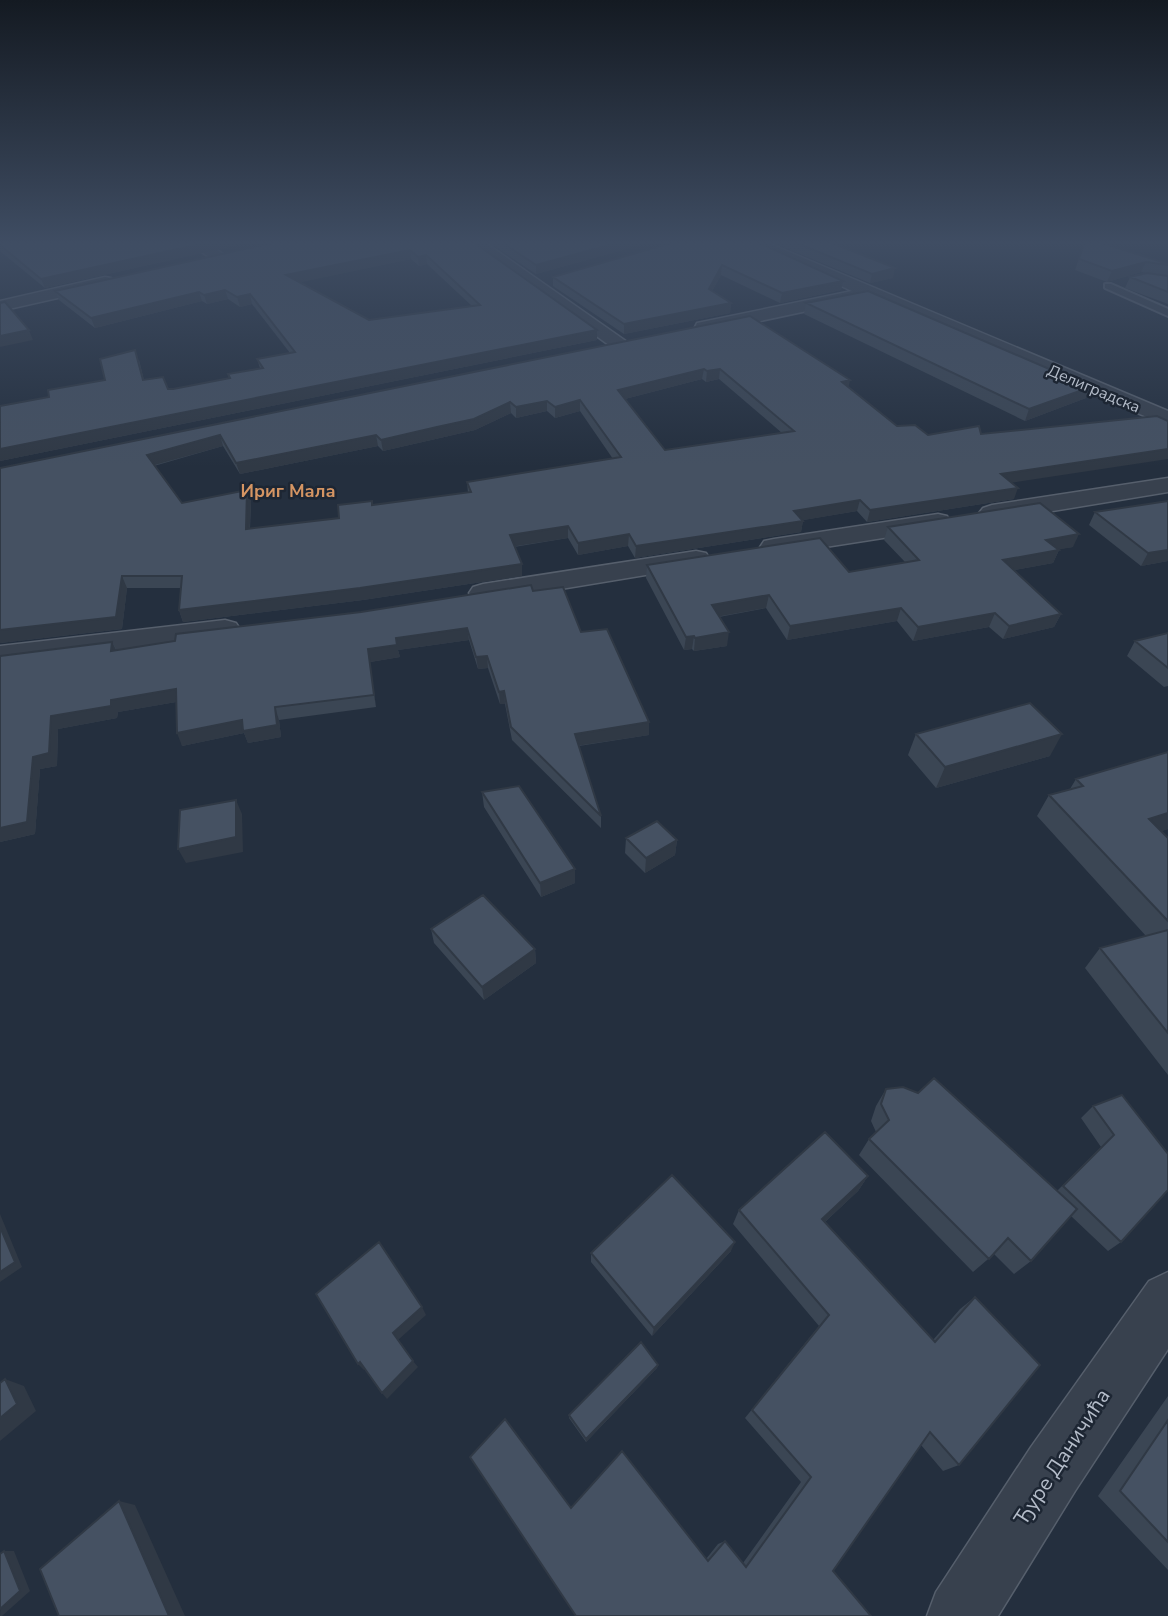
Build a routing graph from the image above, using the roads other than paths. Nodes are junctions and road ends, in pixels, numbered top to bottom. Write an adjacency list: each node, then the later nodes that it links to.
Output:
1 (581, 316): 6 (street)
2 (755, 316): 4 (street)
3 (927, 316): 8 (street, Делиградска)
4 (686, 331)
5 (646, 339): 6 (street)
6 (620, 344): 7 (street)
7 (593, 350)
8 (1168, 419)
9 (1168, 485): 10 (street)
10 (458, 597)
11 (255, 625): 12 (street)
12 (0, 656)
13 (1168, 1300): 14 (street, Ђуре Даничића)
14 (960, 1616)

